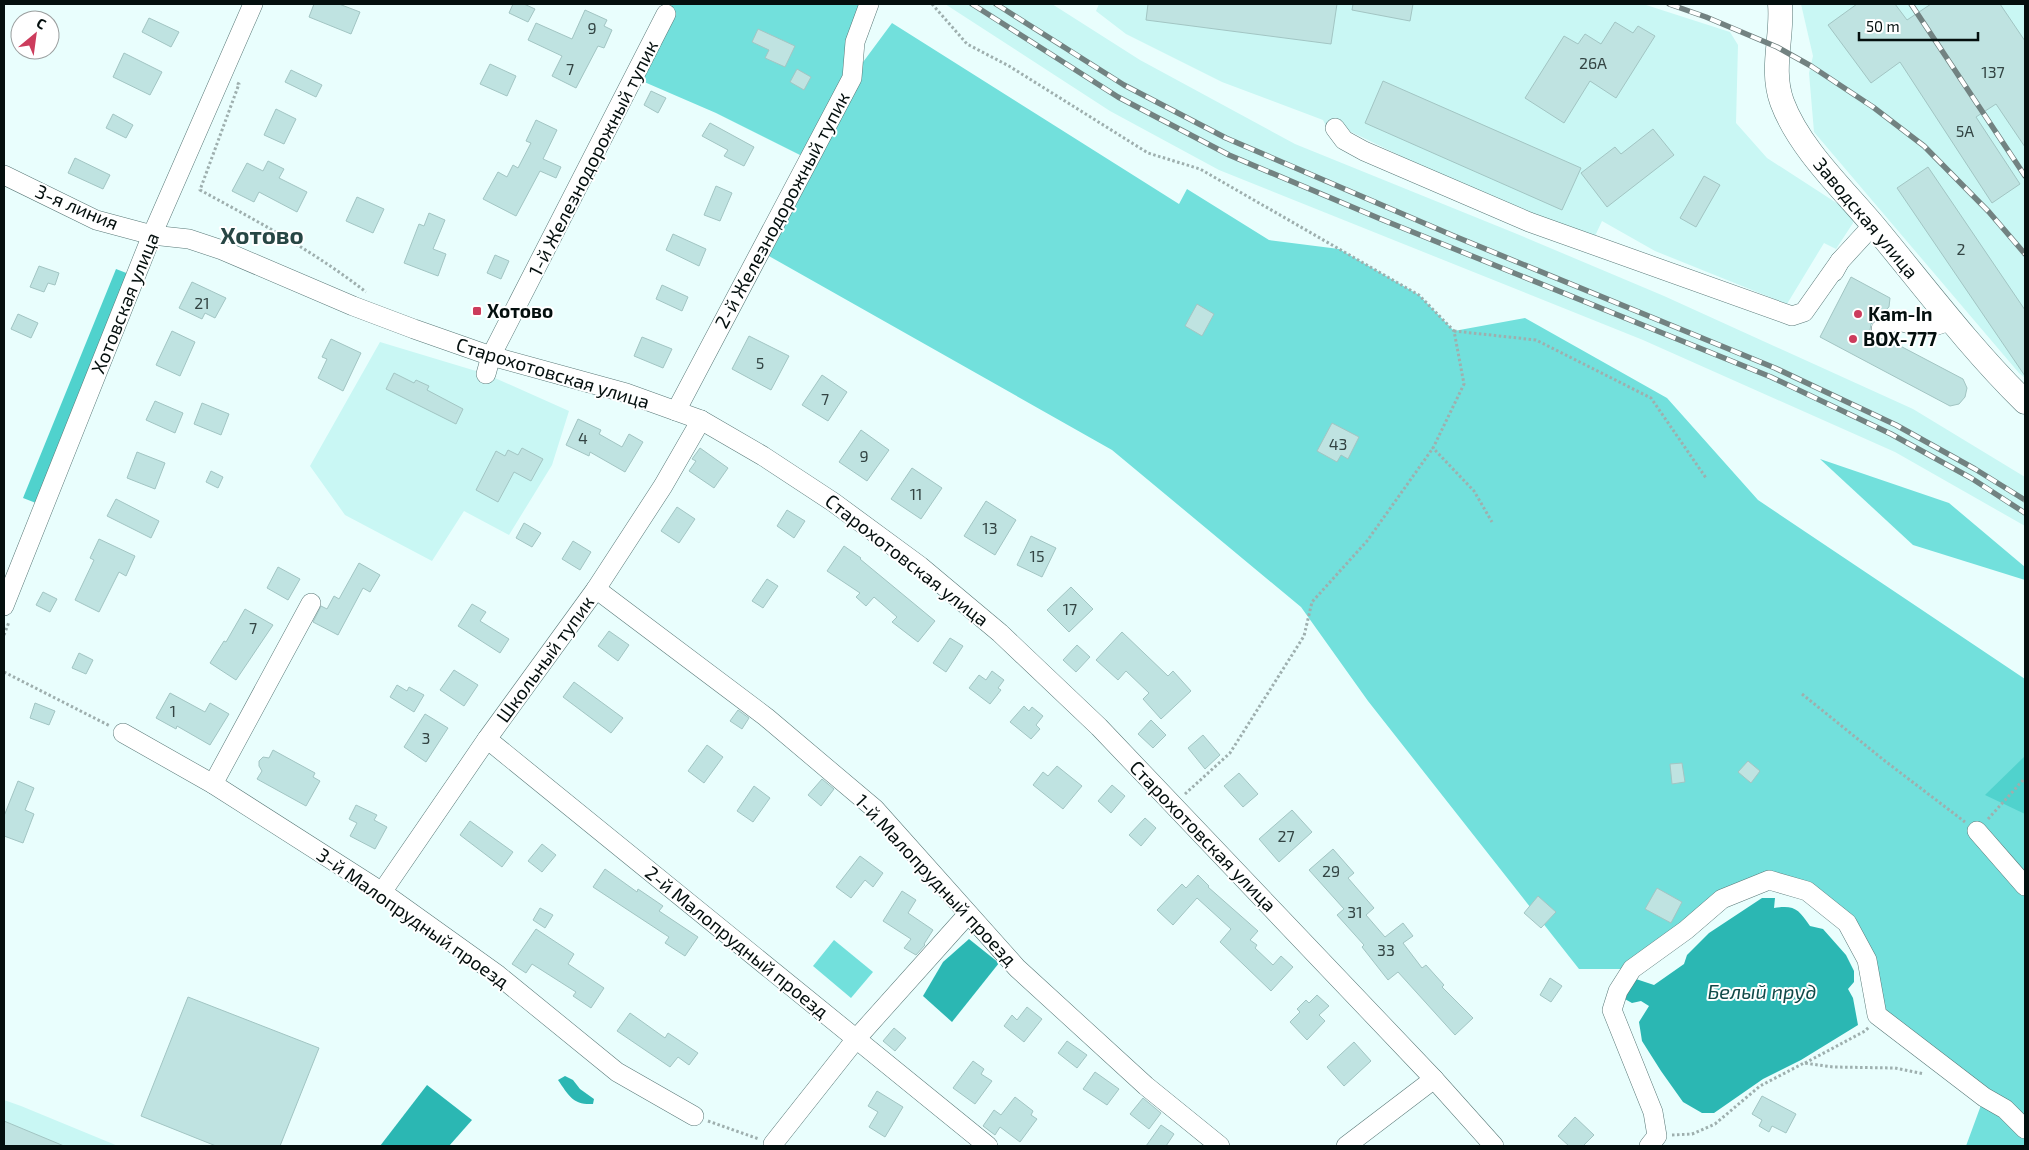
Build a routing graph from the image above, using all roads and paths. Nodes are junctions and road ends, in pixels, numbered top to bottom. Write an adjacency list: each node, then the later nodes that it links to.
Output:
1 (253, 4): 6 (street, Хотовская улица)
2 (869, 4): 20 (street, 2-й Железнодорожный тупик)
3 (932, 4): 16 (path)
4 (1780, 4): 9 (main road, Заводская улица)
5 (666, 14): 17 (street, 1-й Железнодорожный тупик)
6 (222, 75): 10 (street, Хотовская улица); 12 (path)
7 (1335, 128): 11 (street)
8 (4, 175): 10 (street, 3-я линия)
9 (1873, 225): 11 (street); 13 (main road, Заводская улица)
10 (152, 235): 17 (street, Старохотовская улица); 27 (street, Хотовская улица)
11 (1840, 261): 14 (street)
12 (368, 294)
13 (1951, 320): 15 (street); 19 (main road, Заводская улица)
14 (1809, 325)
15 (1881, 329)
16 (1454, 331): 22 (path); 23 (path)
17 (491, 356): 18 (street, 1-й Железнодорожный тупик); 20 (street, Старохотовская улица)
18 (486, 374)
19 (2025, 402)
20 (676, 411): 21 (street, Старохотовская улица)
21 (702, 420): 25 (street, Школьный тупик); 34 (street, Старохотовская улица)
22 (1433, 448): 24 (path); 34 (path)
23 (1706, 478)
24 (1492, 522)
25 (596, 589): 31 (street, Школьный тупик); 38 (street, 1-й Малопрудный проезд)
26 (311, 603): 33 (street)
27 (4, 606)
28 (4, 672): 30 (path)
29 (1802, 694): 35 (path)
30 (123, 733): 33 (street, 3-й Малопрудный проезд)
31 (487, 739): 37 (street, Школьный тупик); 40 (street, 2-й Малопрудный проезд)
32 (2025, 778): 35 (path)
33 (213, 784): 37 (street, 3-й Малопрудный проезд)
34 (1173, 804): 43 (street, Старохотовская улица)
35 (1977, 831): 36 (street)
36 (2025, 886)
37 (382, 892): 44 (street, 3-й Малопрудный проезд)
38 (968, 914): 40 (street); 49 (street, 1-й Малопрудный проезд)
39 (1878, 1016): 41 (path); 45 (street); 46 (street)
40 (856, 1039): 47 (street); 48 (street, 2-й Малопрудный проезд)
41 (1804, 1063): 42 (path); 46 (path)
42 (1924, 1074)
43 (1434, 1079): 50 (street); 51 (street, Старохотовская улица)
44 (694, 1116): 47 (path)
45 (2025, 1129)
46 (1653, 1141)
47 (774, 1145)
48 (988, 1146)
49 (1220, 1146)
50 (1346, 1146)
51 (1494, 1146)

